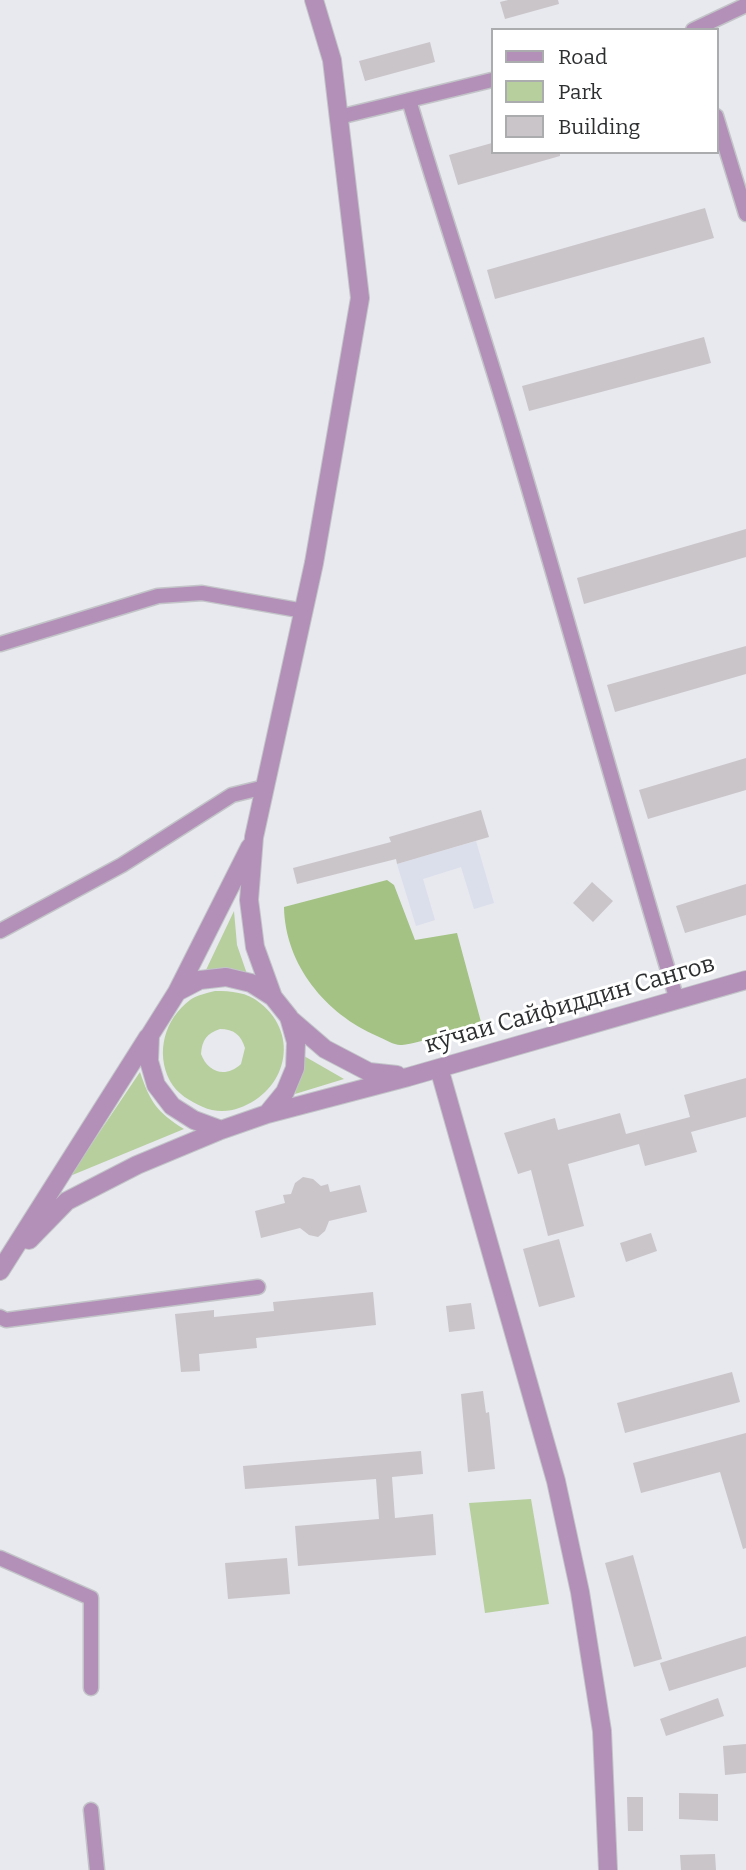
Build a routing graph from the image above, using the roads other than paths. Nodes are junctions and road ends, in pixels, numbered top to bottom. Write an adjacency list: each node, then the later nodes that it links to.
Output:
1 (314, 0): 6 (street)
2 (746, 5): 3 (street)
3 (697, 28)
4 (490, 80): 5 (street)
5 (409, 100): 6 (street); 17 (street)
6 (339, 117): 9 (street)
7 (718, 123): 8 (street)
8 (746, 214)
9 (304, 611): 10 (street); 11 (street)
10 (0, 644)
11 (265, 787): 12 (street); 13 (street)
12 (254, 837): 15 (street); 16 (street)
13 (0, 931)
14 (746, 980): 17 (street, кӯчаи Сайфиддин Сангов)
15 (177, 992): 16 (street); 19 (street)
16 (273, 997): 18 (street)
17 (677, 1000): 20 (street, кӯчаи Сайфиддин Сангов)
18 (289, 1017): 21 (street); 22 (street)
19 (150, 1035): 23 (street); 24 (street)
20 (439, 1068): 21 (street, кӯчаи Сайфиддин Сангов); 31 (street)
21 (408, 1077): 22 (street, кӯчаи Сайфиддин Сангов)
22 (267, 1114): 23 (street)
23 (221, 1130): 24 (street)
24 (1, 1269)
25 (258, 1287): 26 (street)
26 (0, 1317)
27 (0, 1558): 28 (street)
28 (91, 1688)
29 (91, 1810): 30 (street)
30 (96, 1870)
31 (608, 1870)

